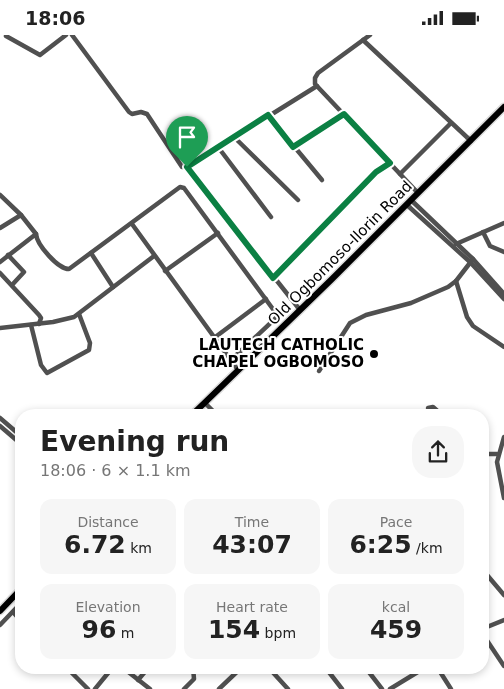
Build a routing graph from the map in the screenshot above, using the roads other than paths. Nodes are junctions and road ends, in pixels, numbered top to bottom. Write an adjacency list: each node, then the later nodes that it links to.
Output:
1 (66, 35): 4 (street)
2 (72, 35): 16 (street)
3 (370, 35): 5 (street)
4 (6, 36)
5 (363, 40): 6 (street); 10 (street)
6 (317, 85): 8 (street); 9 (street)
7 (504, 107): 12 (highway, Old Ogbomoso-Ilorin Road)
8 (344, 114): 14 (street); 15 (street)
9 (268, 115): 11 (street); 14 (street)
10 (451, 123): 12 (street); 17 (street)
11 (233, 136): 13 (street); 21 (street)
12 (470, 141): 19 (highway, Old Ogbomoso-Ilorin Road)
13 (218, 147): 16 (street); 24 (street)
14 (293, 147): 18 (street)
15 (390, 163): 17 (street); 40 (street)
16 (187, 167): 40 (street)
17 (400, 174): 19 (street)
18 (322, 180)
19 (418, 193): 22 (highway, Old Ogbomoso-Ilorin Road)
20 (0, 195): 23 (street)
21 (298, 200)
22 (409, 202): 31 (street); 47 (highway, Old Ogbomoso-Ilorin Road)
23 (21, 215): 27 (street); 30 (street)
24 (271, 217)
25 (132, 223): 29 (street); 33 (street); 35 (street)
26 (504, 223): 28 (street)
27 (0, 229)
28 (483, 232): 31 (street); 32 (street)
29 (218, 233): 38 (street); 45 (street)
30 (36, 234): 33 (street); 34 (street)
31 (455, 245): 36 (street)
32 (504, 252)
33 (91, 253): 43 (street)
34 (8, 255): 37 (street); 42 (street)
35 (154, 256): 38 (street); 43 (street)
36 (472, 260): 41 (street); 44 (street); 46 (street)
37 (0, 262)
38 (165, 271): 52 (street)
39 (0, 273): 42 (street)
40 (273, 278): 47 (street)
41 (456, 281): 53 (street); 56 (street)
42 (12, 285): 49 (street)
43 (113, 287): 48 (street)
44 (504, 294)
45 (266, 299): 52 (street); 54 (street)
46 (504, 299)
47 (300, 310): 55 (highway, Old Ogbomoso-Ilorin Road)
48 (79, 314): 49 (street); 50 (street)
49 (39, 324): 50 (street)
50 (31, 325): 51 (street)
51 (0, 328)
52 (214, 338): 54 (street)
53 (504, 347)
54 (231, 360): 55 (street)
55 (238, 370): 57 (highway, Old Ogbomoso-Ilorin Road)
56 (319, 371)
57 (205, 403): 59 (highway, Old Ogbomoso-Ilorin Road); 60 (street)
58 (428, 408): 61 (street)
59 (198, 409)
60 (211, 409)
61 (435, 409)
62 (0, 418): 64 (street)
63 (0, 426): 66 (street)
64 (15, 431)
65 (504, 437): 68 (street)
66 (15, 439)
67 (489, 454): 68 (street)
68 (497, 454): 69 (street)
69 (504, 498)
70 (489, 577): 72 (street)
71 (15, 595): 74 (highway)
72 (504, 595)
73 (15, 610): 75 (street)
74 (0, 611)
75 (13, 612): 76 (street); 78 (street)
76 (15, 614)
77 (504, 620): 79 (street)
78 (0, 625)
79 (489, 627)
80 (489, 640): 81 (street)
81 (504, 666)
82 (73, 674): 96 (street)
83 (107, 674): 97 (street)
84 (131, 674): 93 (street)
85 (143, 674): 93 (street)
86 (194, 674): 99 (street)
87 (234, 674): 100 (street)
88 (274, 674): 94 (street)
89 (330, 674): 102 (street)
90 (370, 674): 103 (street)
91 (417, 674): 95 (street)
92 (441, 674): 105 (street)
93 (138, 680): 98 (street)
94 (286, 687): 101 (street)
95 (401, 687): 104 (street)
96 (88, 689)
97 (95, 689)
98 (150, 689)
99 (184, 689)
100 (218, 689)
101 (280, 689)
102 (342, 689)
103 (382, 689)
104 (390, 689)
105 (451, 689)

